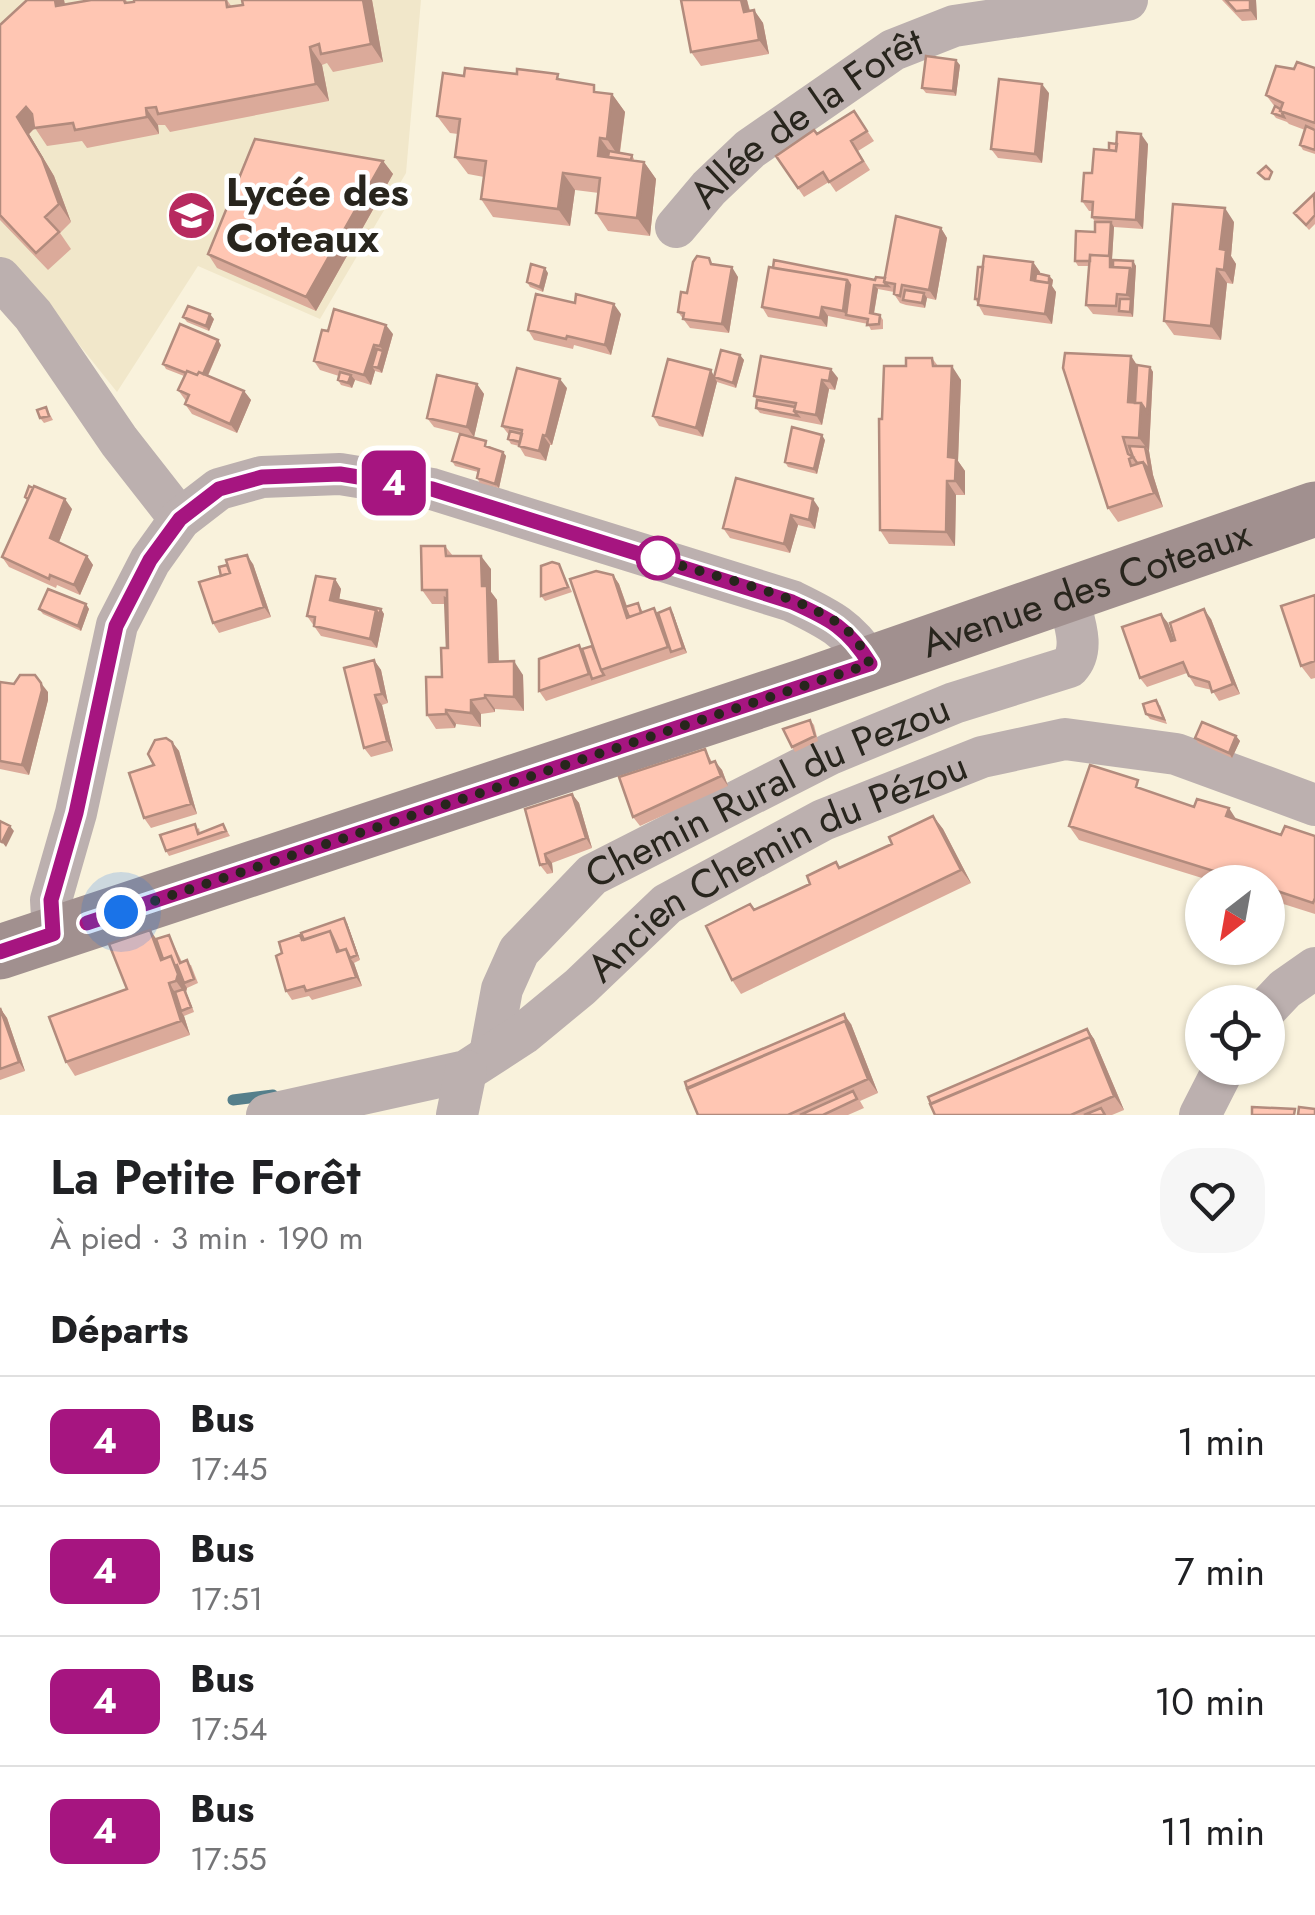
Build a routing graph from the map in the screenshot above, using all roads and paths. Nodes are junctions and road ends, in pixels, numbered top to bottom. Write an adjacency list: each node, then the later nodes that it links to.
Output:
1 (1128, 0): 2 (street, Allée de la Forêt)
2 (676, 227)
3 (0, 278): 5 (street)
4 (1315, 509): 6 (main road, Avenue des Coteaux)
5 (180, 519): 7 (street); 9 (street)
6 (1067, 593): 7 (main road, Avenue des Coteaux); 13 (street, Chemin Rural du Pezou)
7 (870, 664): 9 (main road, Avenue des Coteaux)
8 (1315, 804): 13 (street, Ancien Chemin du Pézou)
9 (53, 934): 10 (main road, Avenue des Coteaux)
10 (0, 952)
11 (1315, 968): 12 (street)
12 (1285, 988)
13 (478, 1062): 15 (street, Ancien Chemin du Pézou); 16 (street, Chemin Rural du Pezou)
14 (1215, 1085): 17 (street)
15 (267, 1115)
16 (457, 1115)
17 (1200, 1115)

